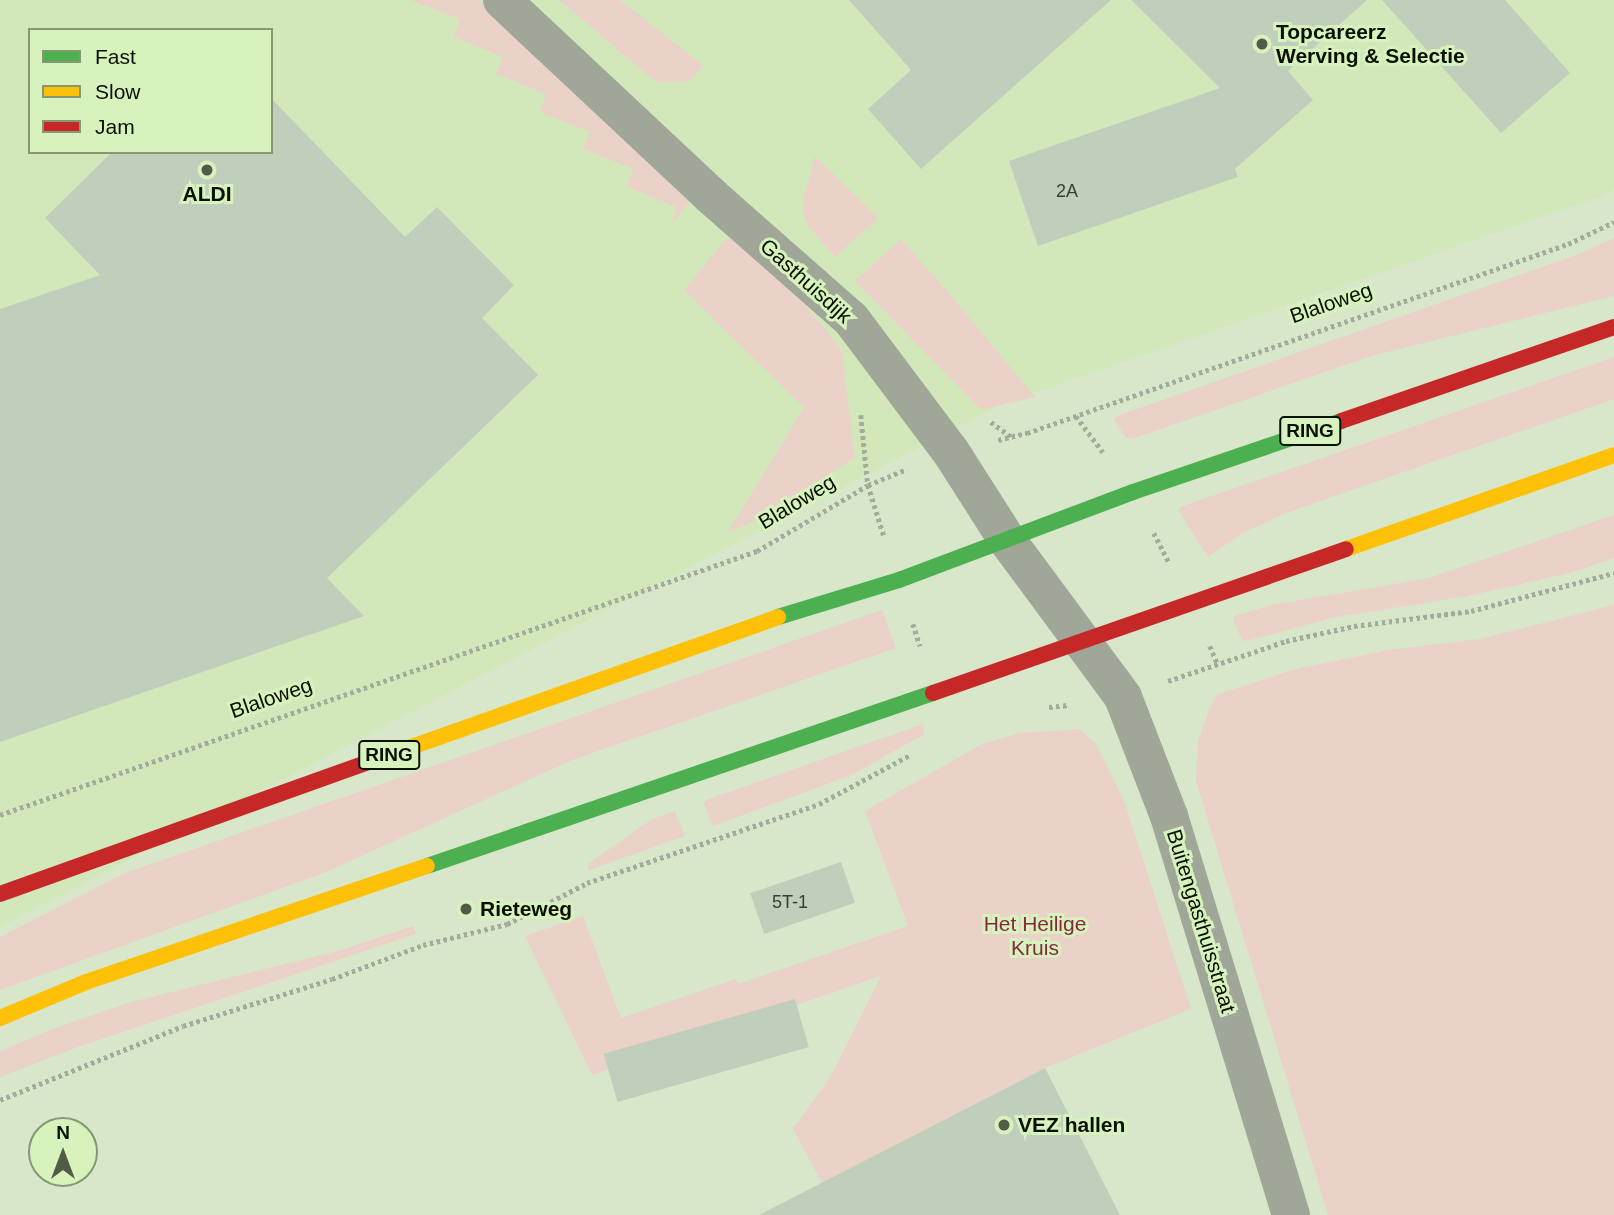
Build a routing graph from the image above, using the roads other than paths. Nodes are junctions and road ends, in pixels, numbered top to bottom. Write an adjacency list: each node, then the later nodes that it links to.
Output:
1 (502, 0): 4 (street, Gasthuisdijk)
2 (1614, 327): 4 (main road, RING)
3 (1614, 455): 5 (main road)
4 (1007, 540): 5 (street, Gasthuisdijk); 6 (main road, RING)
5 (1080, 643): 7 (main road); 8 (street, Buitengasthuisstraat)
6 (0, 894)
7 (0, 1018)
8 (1291, 1215)

